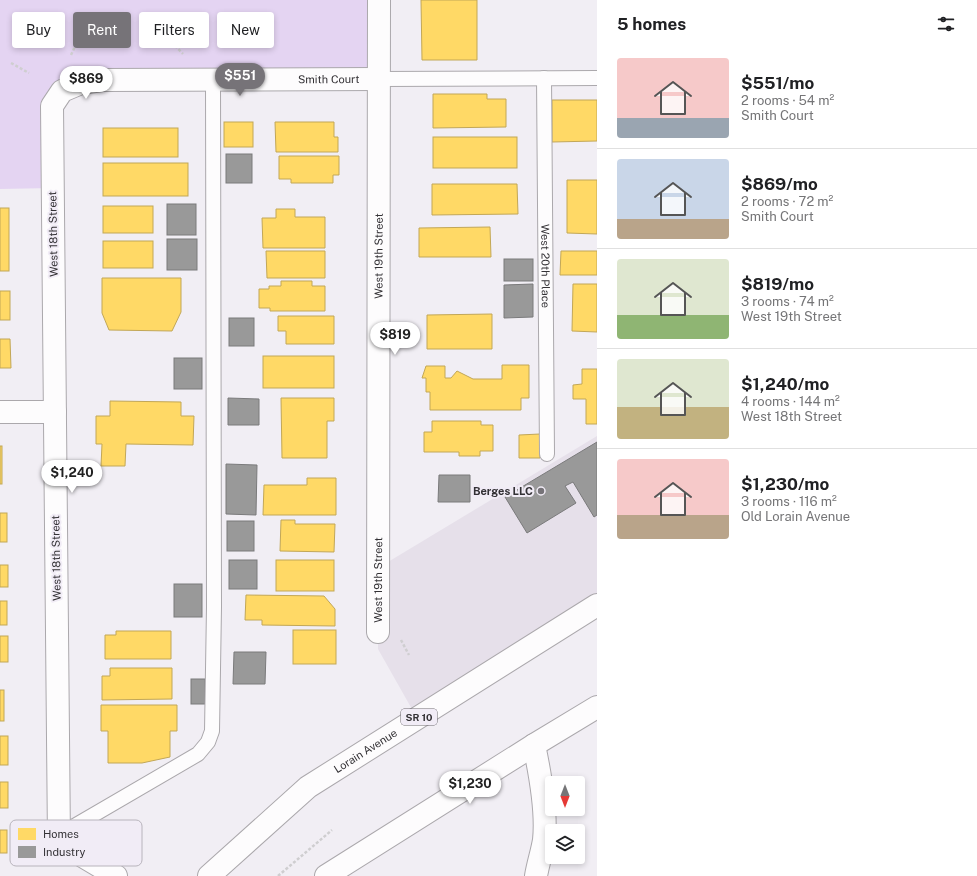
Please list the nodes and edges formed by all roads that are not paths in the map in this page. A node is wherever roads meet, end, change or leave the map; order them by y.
1 (379, 0) edge
2 (544, 78) junction
3 (597, 78) edge
4 (379, 79) junction
5 (213, 80) junction
6 (62, 91) joint
7 (0, 412) edge
8 (55, 412) junction
9 (547, 454) dead end
10 (597, 605) edge
11 (378, 632) dead end
12 (597, 707) edge
13 (534, 745) junction
14 (58, 820) edge
15 (84, 820) edge
16 (99, 866) edge
17 (116, 876) edge
18 (209, 876) edge
19 (326, 876) edge
20 (536, 876) edge

1 - 4 street, West 19th Street
2 - 3 lane, Smith Court
2 - 4 lane, Smith Court
2 - 9 lane, West 20th Place
4 - 5 street, Smith Court
4 - 11 street, West 19th Street
5 - 6 street, Smith Court
5 - 15 lane
6 - 8 street, West 18th Street
7 - 8 street
8 - 14 street, West 18th Street
10 - 18 street, Lorain Avenue / SR 10
12 - 13 street
13 - 19 street
13 - 20 street
16 - 17 street

